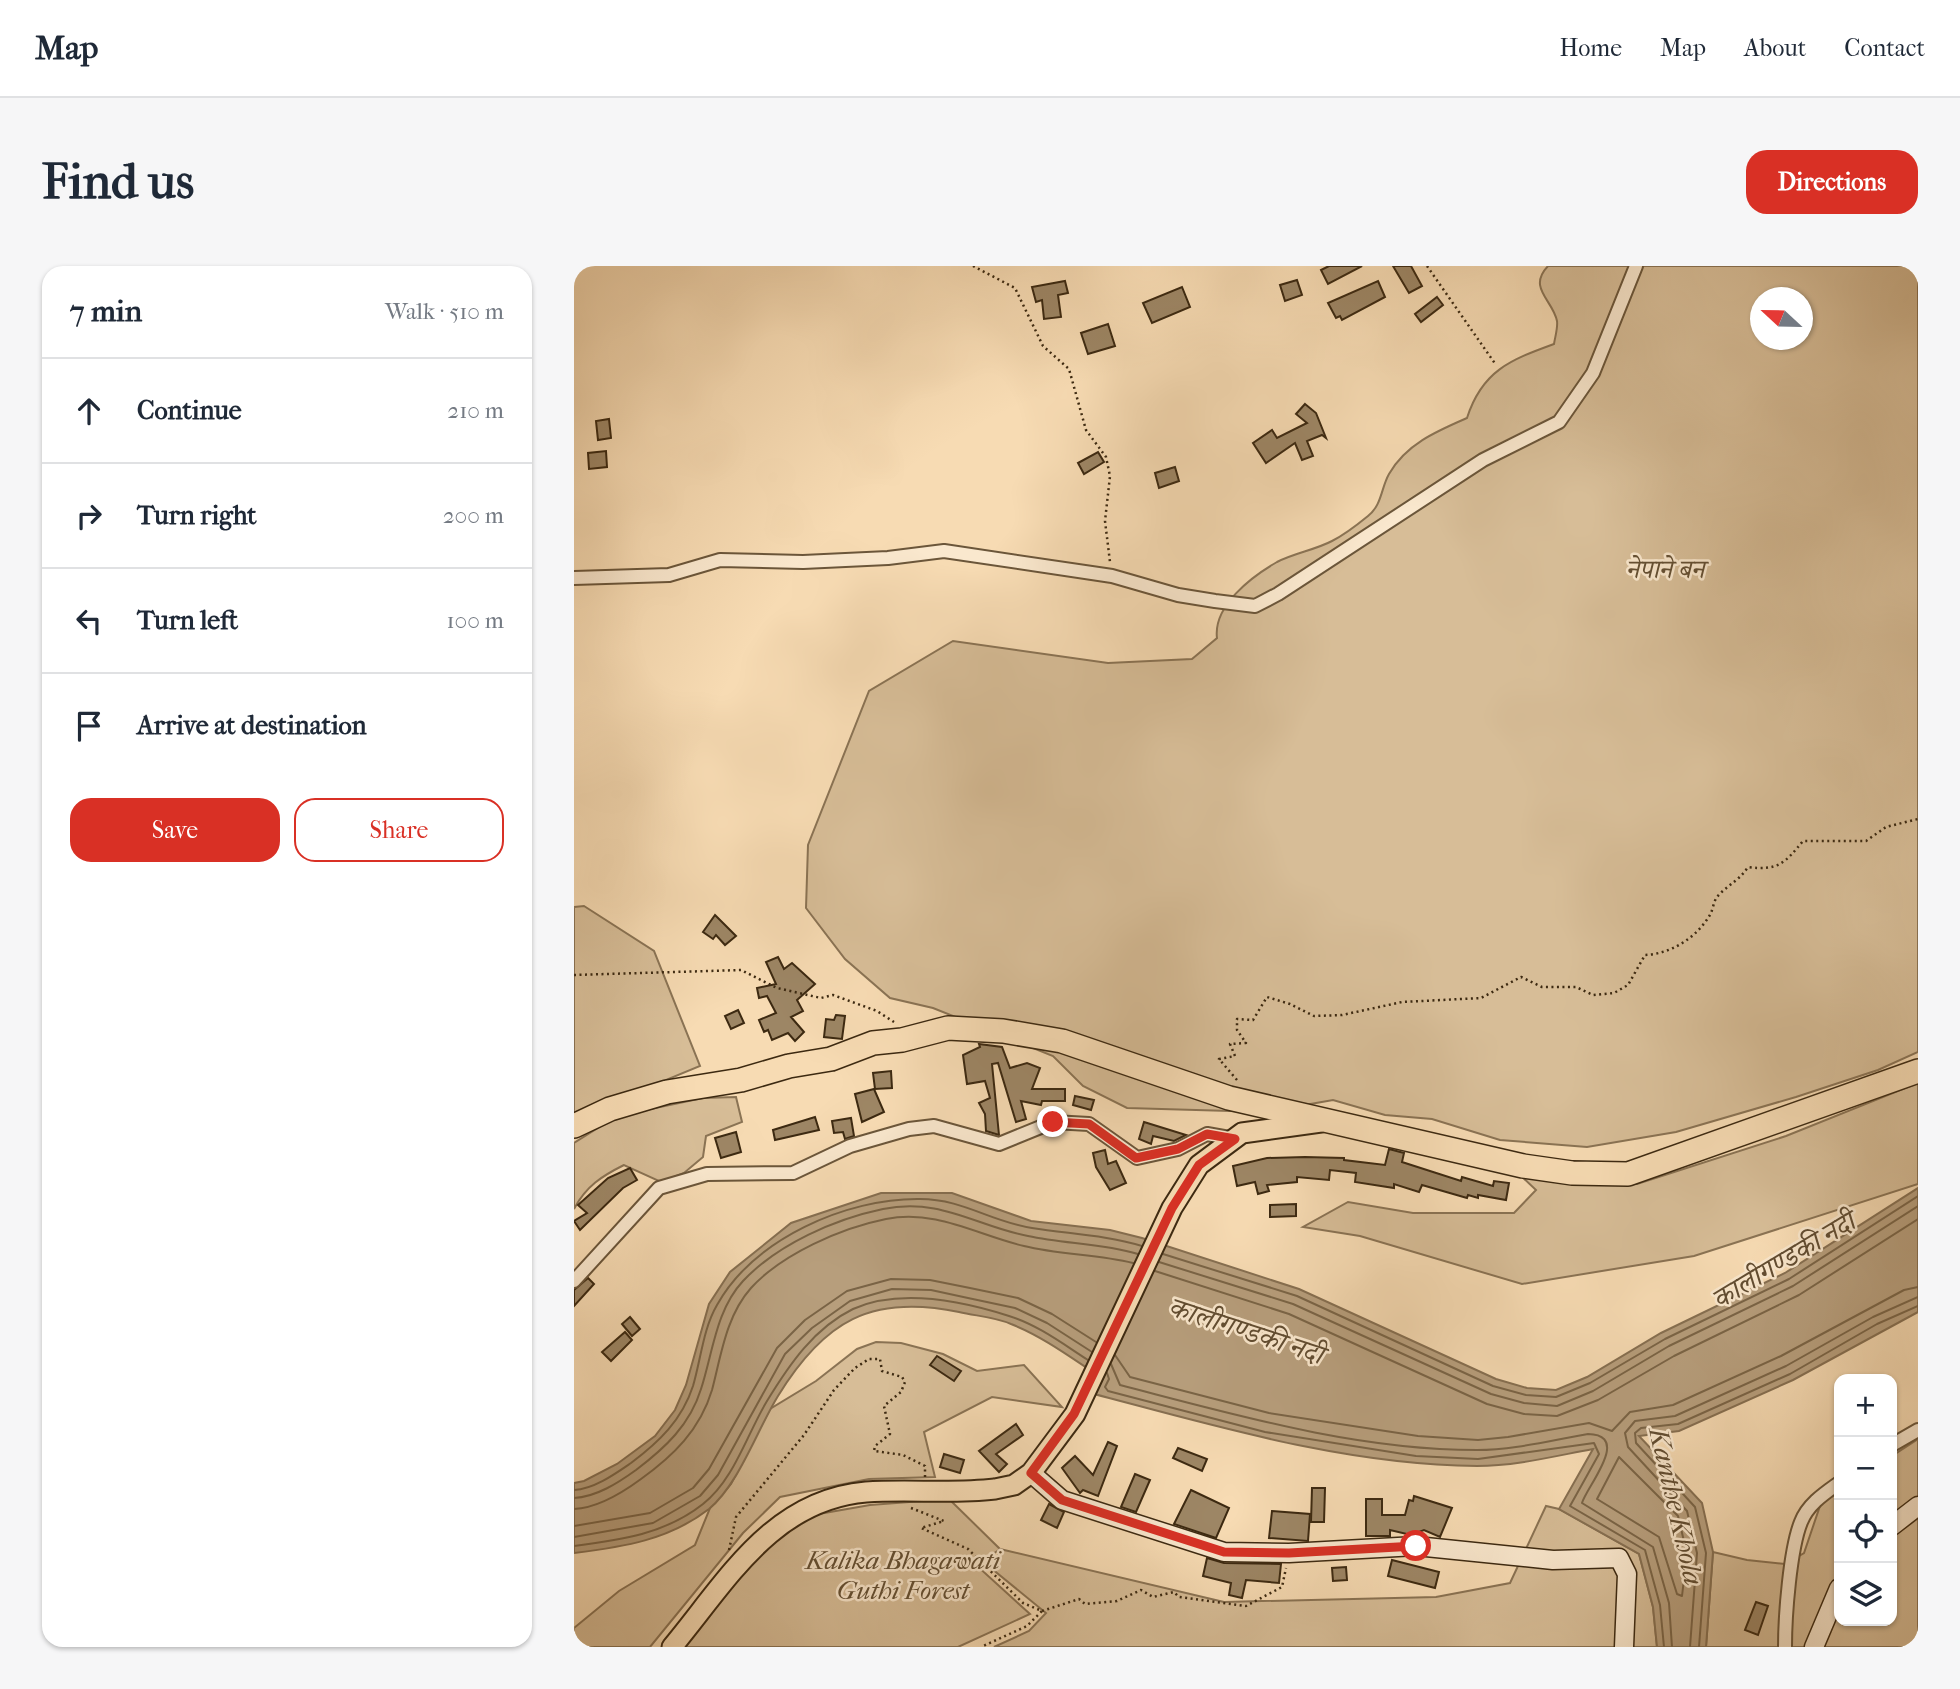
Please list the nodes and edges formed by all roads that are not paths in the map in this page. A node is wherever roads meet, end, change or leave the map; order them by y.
1 (1636, 266) edge
2 (574, 578) edge
3 (1918, 1071) edge
4 (1326, 1122) junction
5 (574, 1126) edge
6 (1235, 1139) junction
7 (574, 1281) edge
8 (1918, 1430) edge
9 (1897, 1442) edge
10 (1031, 1473) junction
11 (1834, 1487) edge
12 (1918, 1506) edge
13 (1897, 1522) edge
14 (1834, 1600) edge
15 (672, 1647) edge
16 (1624, 1647) edge
17 (1785, 1647) edge
18 (1814, 1647) edge

1 - 2 street
3 - 4 highway
4 - 5 highway
4 - 6 main road
6 - 7 street
6 - 10 main road
8 - 9 street
10 - 15 main road
10 - 16 main road
11 - 17 street
12 - 13 main road
14 - 18 main road

